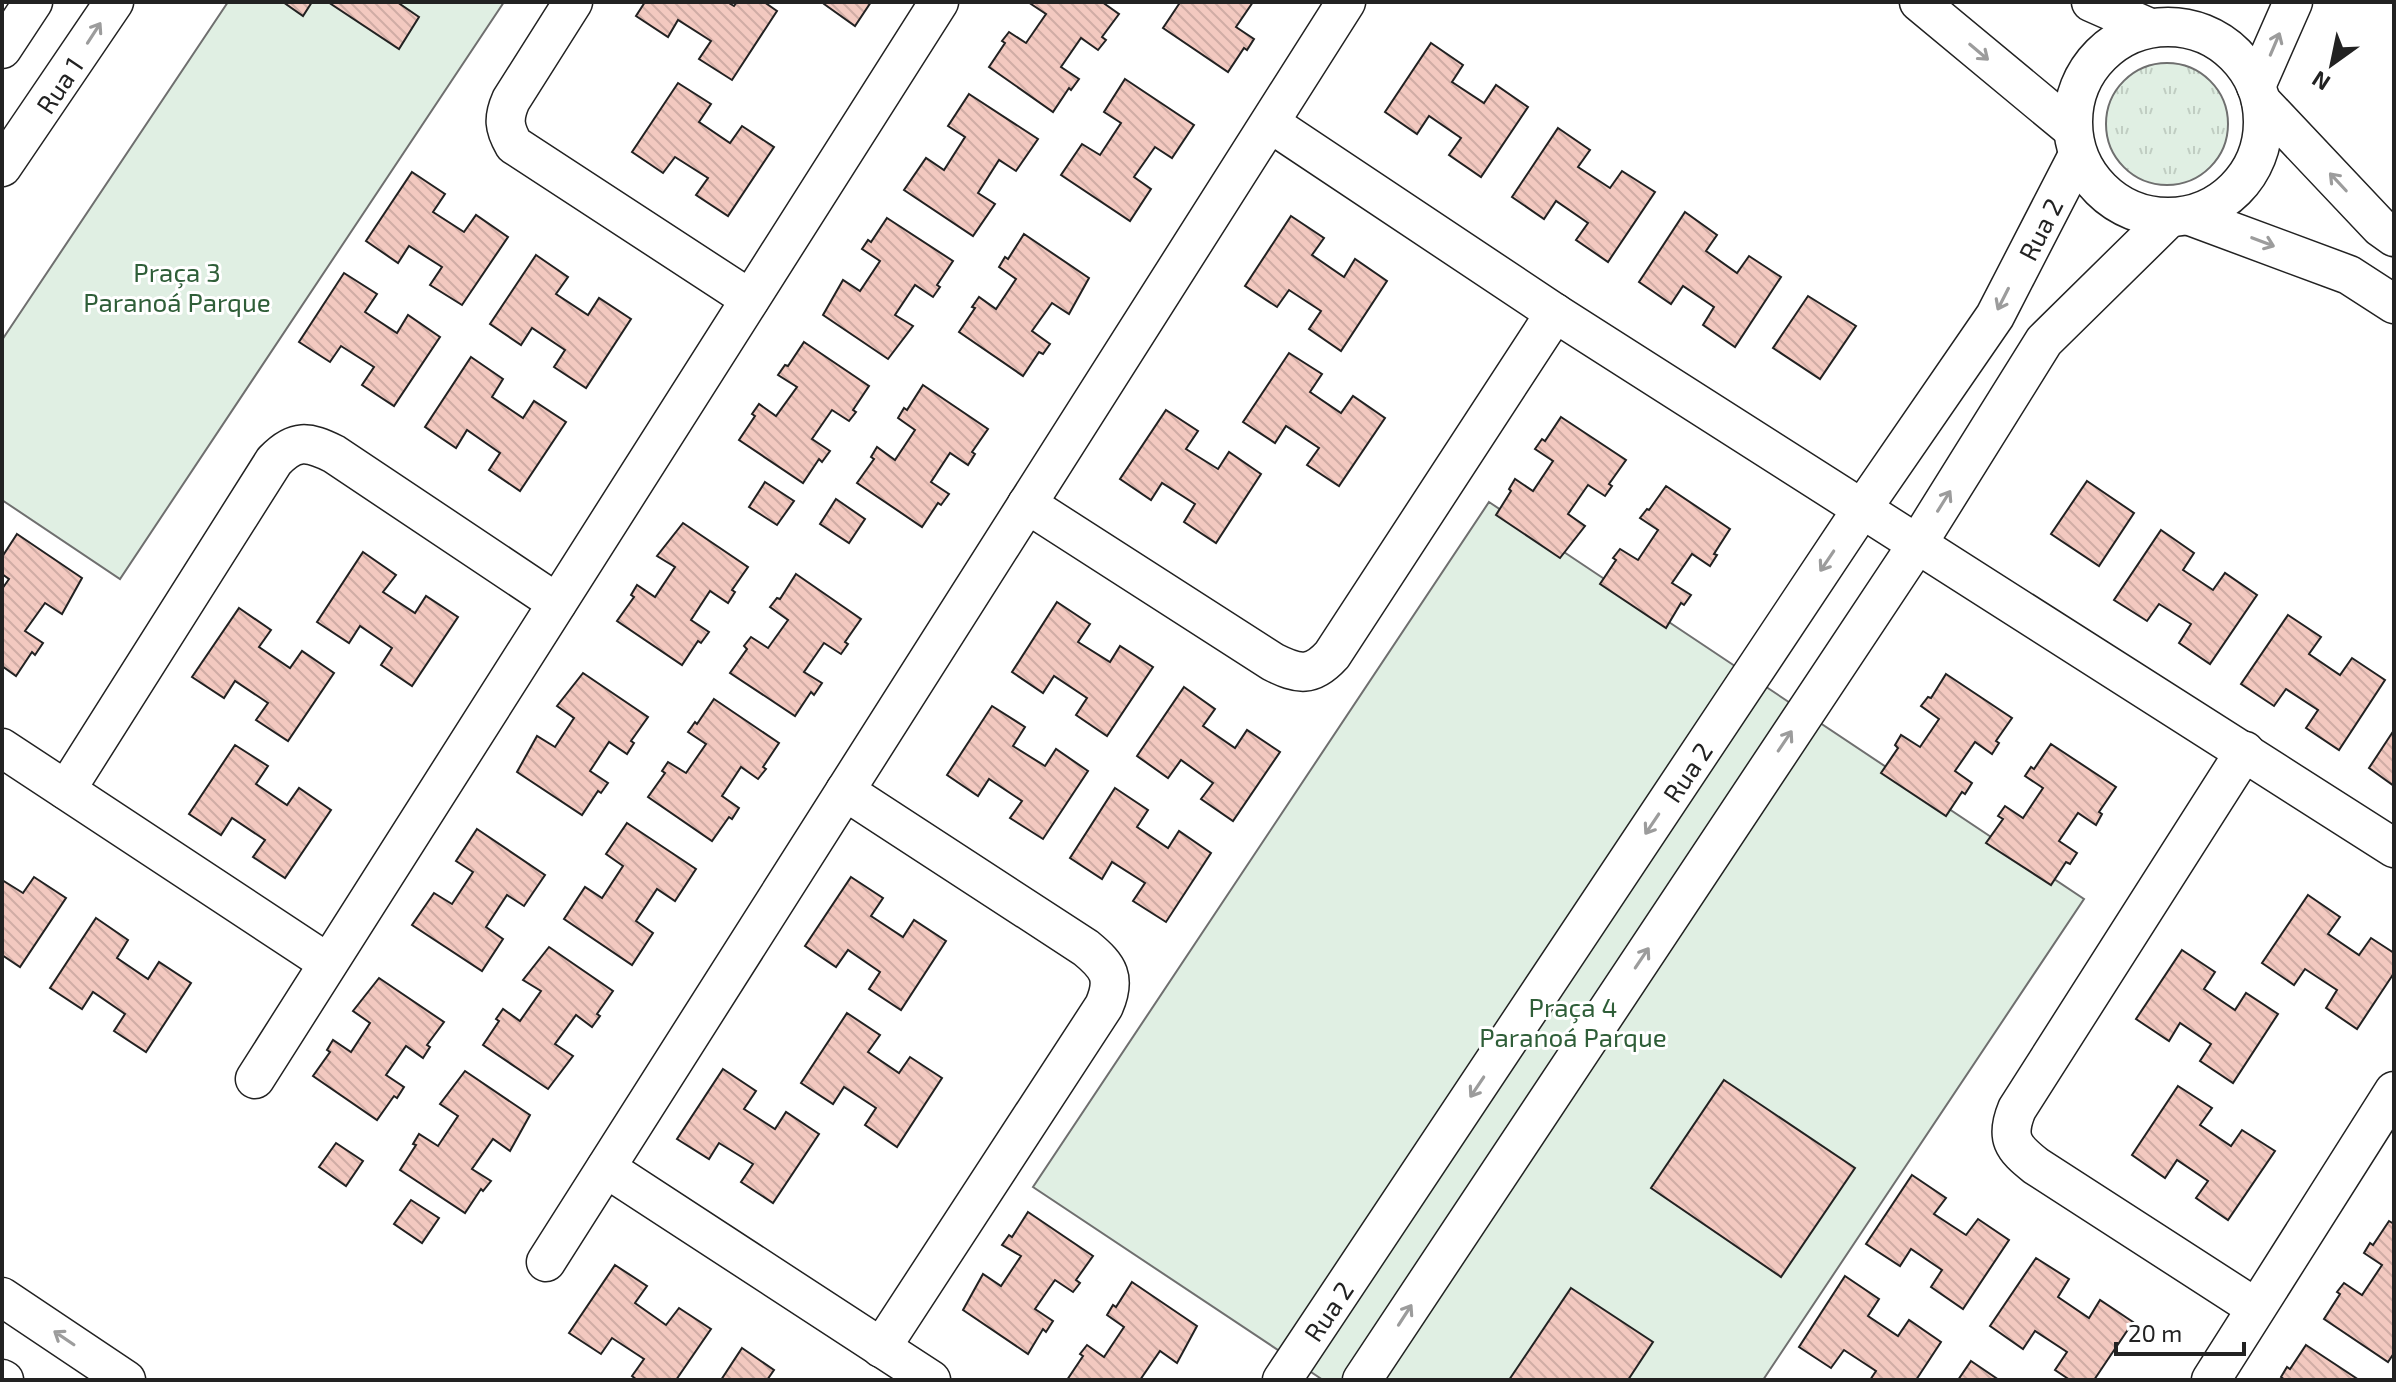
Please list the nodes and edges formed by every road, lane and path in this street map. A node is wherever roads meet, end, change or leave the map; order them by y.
1 (33, 2) edge
2 (114, 2) edge
3 (573, 2) edge
4 (939, 2) edge
5 (1346, 2) edge
6 (1919, 2) edge
7 (2091, 2) edge
8 (2293, 2) edge
9 (2175, 19) edge
10 (2, 49) edge
11 (2259, 93) junction
12 (1270, 123) junction
13 (2075, 142) junction
14 (2, 167) edge
15 (2180, 217) junction
16 (2394, 237) edge
17 (750, 299) junction
18 (2394, 304) edge
19 (1555, 313) junction
20 (1027, 504) junction
21 (1862, 509) junction
22 (1918, 543) junction
23 (557, 603) junction
24 (2, 748) edge
25 (2245, 751) junction
26 (66, 790) junction
27 (845, 791) junction
28 (2394, 848) edge
29 (328, 963) junction
30 (255, 1079) dead end
31 (2394, 1091) edge
32 (606, 1168) junction
33 (546, 1262) dead end
34 (2, 1297) edge
35 (2256, 1308) junction
36 (881, 1348) junction
37 (126, 1380) edge
38 (931, 1380) edge
39 (1282, 1380) edge
40 (1362, 1380) edge
41 (2211, 1380) edge

1 - 10 street
14 -> 2 street, Rua 1
3 - 17 street
4 - 17 street
5 - 12 street
6 -> 13 street
7 - 9 street
11 -> 8 street
9 - 11 street
9 - 13 street
11 - 15 street
16 -> 11 street
12 - 19 street
12 - 20 street
13 - 15 street
13 -> 21 street, Rua 2
15 -> 18 street
22 -> 15 street
17 - 23 street
19 - 20 street
19 - 21 street
20 - 27 street
21 - 22 street
21 -> 39 street, Rua 2
22 - 25 street
40 -> 22 street
23 - 26 street
23 - 29 street
24 - 26 street
25 - 28 street
25 - 35 street
26 - 29 street
27 - 32 street
27 - 36 street
29 - 30 street
31 - 35 street
32 - 33 street
32 - 36 street
37 -> 34 street
35 - 41 street
36 - 38 street

